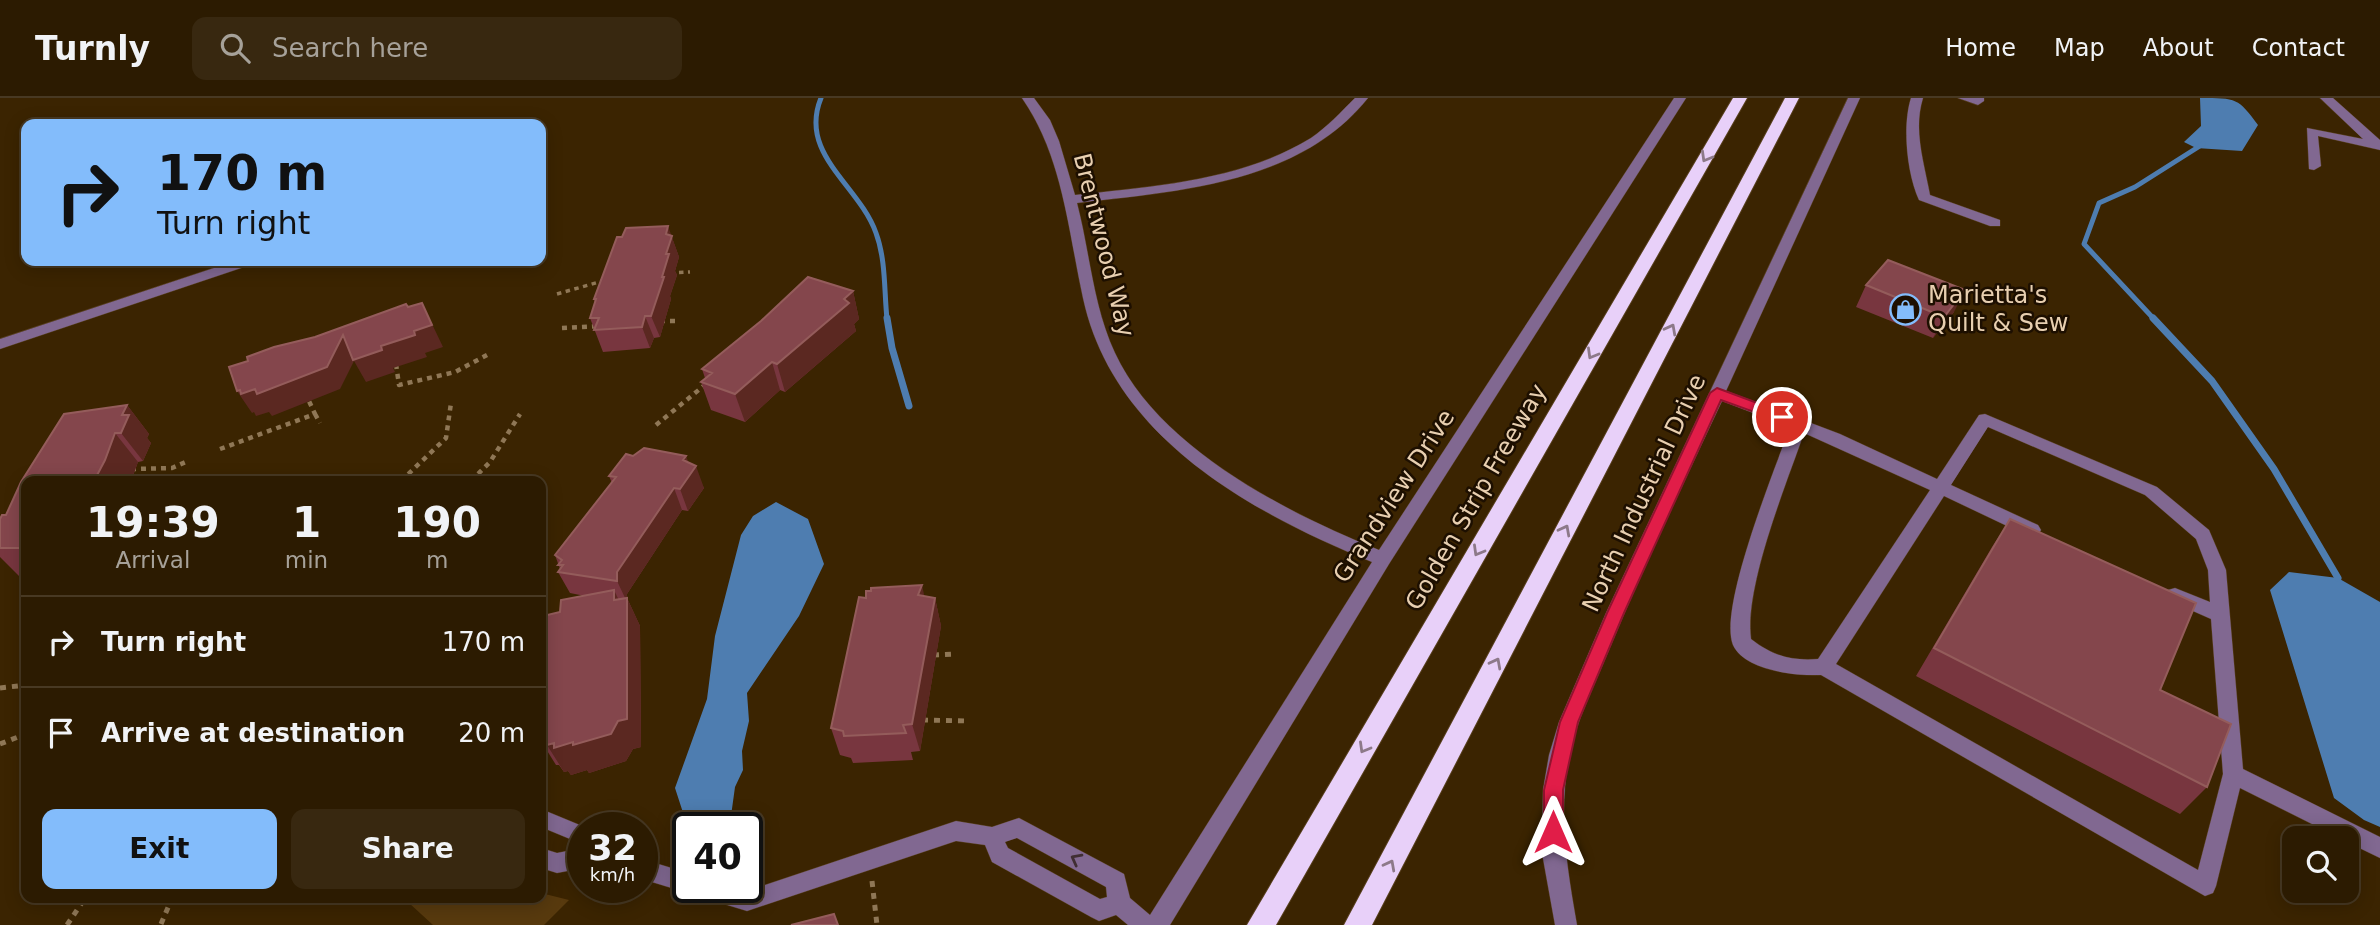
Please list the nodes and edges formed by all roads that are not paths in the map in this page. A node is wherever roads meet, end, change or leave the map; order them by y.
1 (1028, 98) edge
2 (1362, 98) edge
3 (1679, 98) edge
4 (1740, 98) edge
5 (1792, 98) edge
6 (1854, 98) edge
7 (1917, 98) edge
8 (1964, 98) edge
9 (1978, 98) edge
10 (2326, 98) edge
11 (2380, 146) edge
12 (2314, 166) dead end
13 (1069, 200) junction
14 (1996, 223) dead end
15 (233, 266) edge
16 (0, 344) edge
17 (1717, 393) junction
18 (1799, 424) junction
19 (1940, 488) junction
20 (2050, 538) edge
21 (1383, 559) junction
22 (2160, 588) edge
23 (2221, 615) junction
24 (1824, 667) junction
25 (2234, 775) junction
26 (546, 820) edge
27 (567, 828) edge
28 (992, 837) junction
29 (2380, 848) edge
30 (546, 860) edge
31 (567, 861) edge
32 (763, 896) edge
33 (1119, 904) junction
34 (1145, 925) edge
35 (1157, 925) edge
36 (1261, 925) edge
37 (1358, 925) edge
38 (1566, 925) edge

1 - 13 street, Brentwood Way
2 - 13 street
3 - 21 street, Grandview Drive
4 -> 36 highway, Golden Strip Freeway
37 -> 5 highway
6 - 17 street, North Industrial Drive
7 - 14 street
8 - 9 street
10 - 11 street
11 - 12 street
13 - 21 street, Brentwood Way
15 - 16 street
17 - 18 street
17 - 38 street, North Industrial Drive
18 - 19 street
18 - 24 street
19 - 20 street
19 - 23 street
19 - 24 street
21 - 35 street, Grandview Drive
22 - 23 street
23 - 25 street
24 - 25 street
25 - 29 street
26 - 27 street
28 - 32 street
28 - 33 street
33 -> 28 street
30 - 31 street
33 - 34 street

